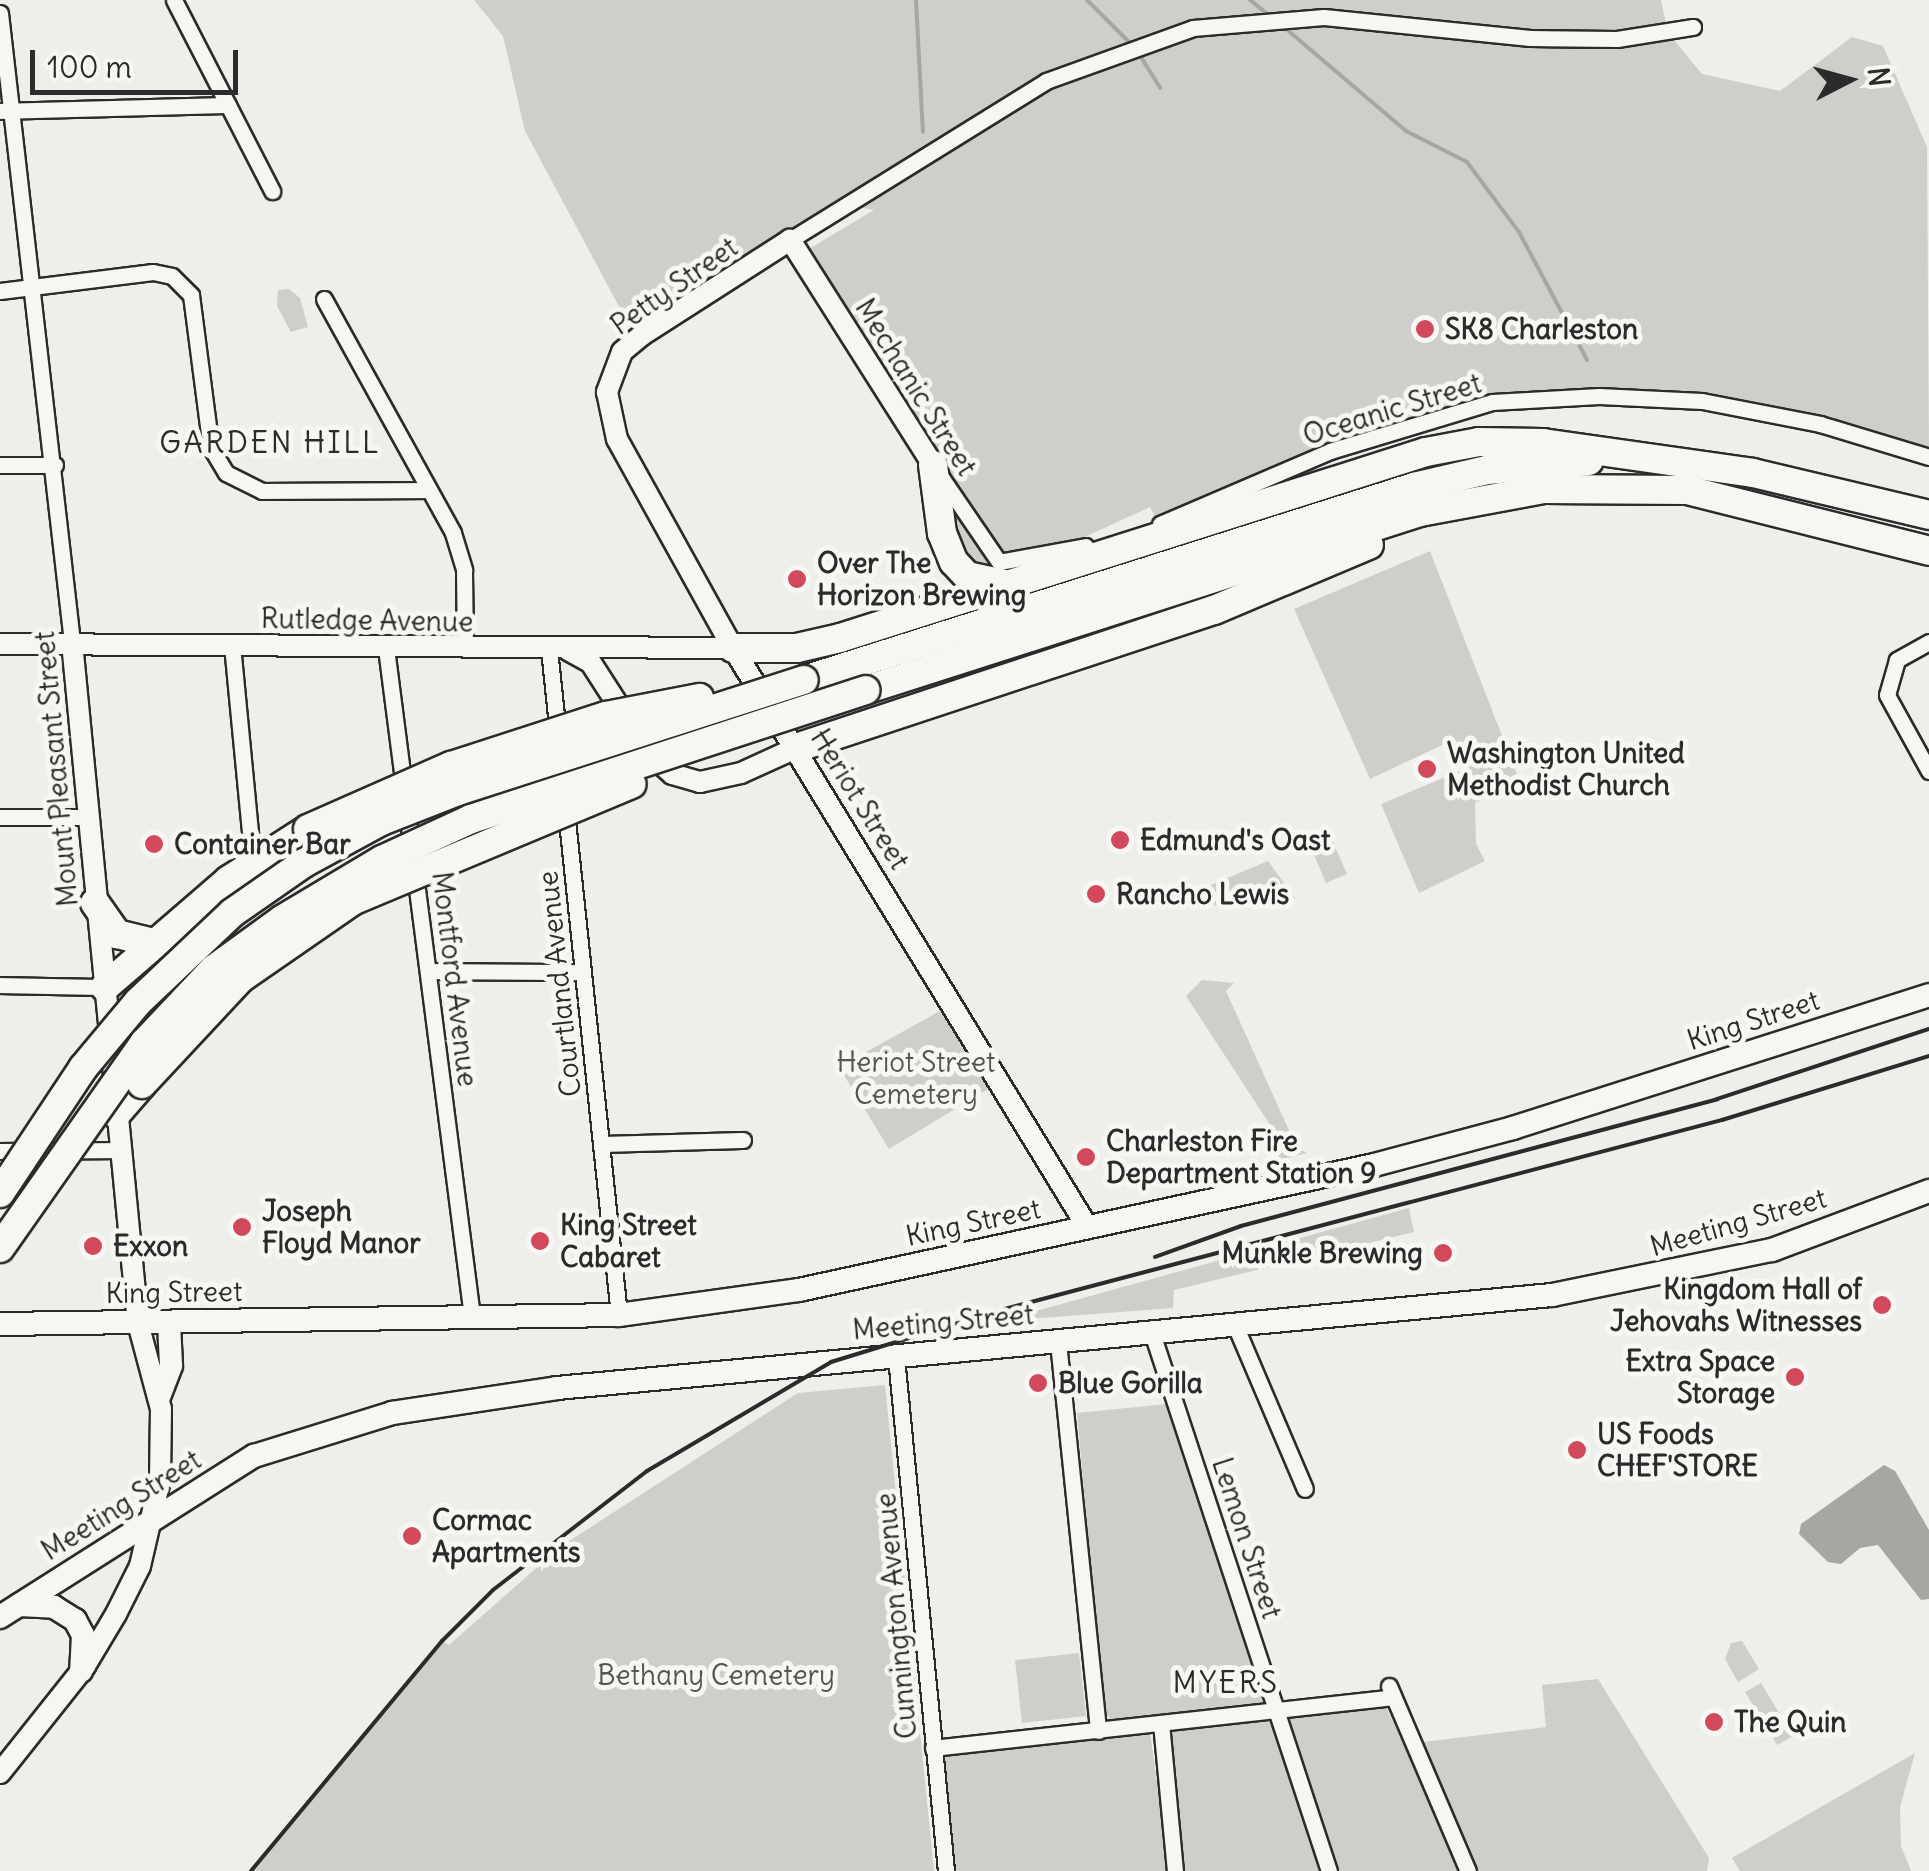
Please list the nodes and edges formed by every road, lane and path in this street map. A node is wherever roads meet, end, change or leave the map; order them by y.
1 (174, 0) edge
2 (0, 13) edge
3 (1694, 27) dead end
4 (228, 104) junction
5 (6, 111) edge
6 (272, 191) dead end
7 (790, 240) junction
8 (36, 284) junction
9 (0, 292) edge
10 (324, 298) dead end
11 (607, 392) joint
12 (1929, 457) edge
13 (1660, 459) junction
14 (0, 464) edge
15 (55, 465) junction
16 (933, 465) joint
17 (1544, 489) junction
18 (429, 490) junction
19 (1929, 515) edge
20 (1929, 550) edge
21 (1002, 573) junction
22 (1929, 641) edge
23 (72, 642) junction
24 (0, 644) edge
25 (232, 646) junction
26 (386, 648) junction
27 (733, 648) junction
28 (465, 649) junction
29 (558, 649) junction
30 (804, 680) junction
31 (761, 727) junction
32 (796, 748) junction
33 (1929, 771) edge
34 (85, 817) junction
35 (0, 818) edge
36 (250, 834) dead end
37 (95, 902) junction
38 (153, 943) junction
39 (429, 971) junction
40 (583, 972) junction
41 (0, 986) edge
42 (105, 987) junction
43 (1929, 995) edge
44 (116, 1114) junction
45 (742, 1140) dead end
46 (601, 1144) junction
47 (119, 1150) junction
48 (0, 1151) edge
49 (1929, 1191) edge
50 (0, 1193) edge
51 (1088, 1228) junction
52 (0, 1248) edge
53 (619, 1315) junction
54 (472, 1317) junction
55 (169, 1322) junction
56 (138, 1323) junction
57 (0, 1324) edge
58 (1236, 1325) junction
59 (1153, 1336) junction
60 (1058, 1342) junction
61 (896, 1357) junction
62 (159, 1397) junction
63 (1306, 1489) dead end
64 (152, 1519) junction
65 (10, 1611) edge
66 (81, 1671) junction
67 (1277, 1710) junction
68 (1161, 1723) junction
69 (1098, 1731) junction
70 (934, 1748) junction
71 (0, 1774) edge
72 (946, 1871) edge
73 (1176, 1871) edge
74 (1329, 1871) edge
75 (1468, 1871) edge

1 - 4 street
2 - 5 street, Mount Pleasant Street
3 - 7 street
4 - 5 street
4 - 6 street
5 - 8 street, Mount Pleasant Street
7 - 11 main road, Petty Street
7 - 16 main road, Mechanic Street
8 - 9 street
8 - 15 street, Mount Pleasant Street
8 - 18 street
10 - 18 street
11 - 27 main road, Heriot Street
12 - 21 street, Oceanic Street
13 - 19 highway
13 - 21 highway
13 - 30 highway
14 - 15 street
15 - 23 street, Mount Pleasant Street
16 - 21 highway
17 - 20 highway
17 - 31 highway, bridge
17 - 32 highway
18 - 28 street
21 - 27 highway
22 - 33 street
23 - 24 main road, Rutledge Avenue
23 - 25 main road, Rutledge Avenue
23 - 34 main road, Mount Pleasant Street
25 - 26 main road, Rutledge Avenue
25 - 36 street
26 - 28 main road, Rutledge Avenue
26 - 39 street, Montford Avenue
27 - 29 main road, Rutledge Avenue
27 - 32 main road, Heriot Street
28 - 29 main road, Rutledge Avenue
29 - 32 main road
29 - 40 street, Courtland Avenue
30 - 38 highway, bridge
30 - 50 highway, bridge
31 - 44 highway, bridge
31 - 52 highway, bridge
32 - 51 main road, Heriot Street
34 - 35 street
34 - 37 main road, Mount Pleasant Street
37 - 38 highway
37 - 42 main road, Mount Pleasant Street
38 - 42 highway
39 - 40 street
39 - 54 street, Montford Avenue
40 - 46 street, Courtland Avenue
41 - 42 street
42 - 44 main road, Mount Pleasant Street
43 - 51 main road, King Street
44 - 47 main road, Mount Pleasant Street
45 - 46 street
46 - 53 street, Courtland Avenue
47 - 48 street
47 - 56 main road, Mount Pleasant Street
49 - 58 main road, Meeting Street
51 - 53 main road, King Street
53 - 54 main road, King Street
54 - 55 main road, King Street
55 - 56 main road, King Street
55 - 62 main road
56 - 57 main road, King Street
56 - 62 main road, Mount Pleasant Street
58 - 59 main road, Meeting Street
58 - 63 street
59 - 60 main road, Meeting Street
59 - 67 street, Lemon Street
60 - 61 main road, Meeting Street
60 - 69 street
61 - 64 main road, Meeting Street
61 - 70 street, Cunnington Avenue
62 - 64 main road, Mount Pleasant Street
64 - 65 main road, Meeting Street
64 - 66 main road, Mount Pleasant Street
65 - 66 main road
66 - 71 main road, Mount Pleasant Street
67 - 68 street
67 - 74 street, Lemon Street
67 - 75 street
68 - 69 street
68 - 73 street
69 - 70 street
70 - 72 street, Cunnington Avenue

